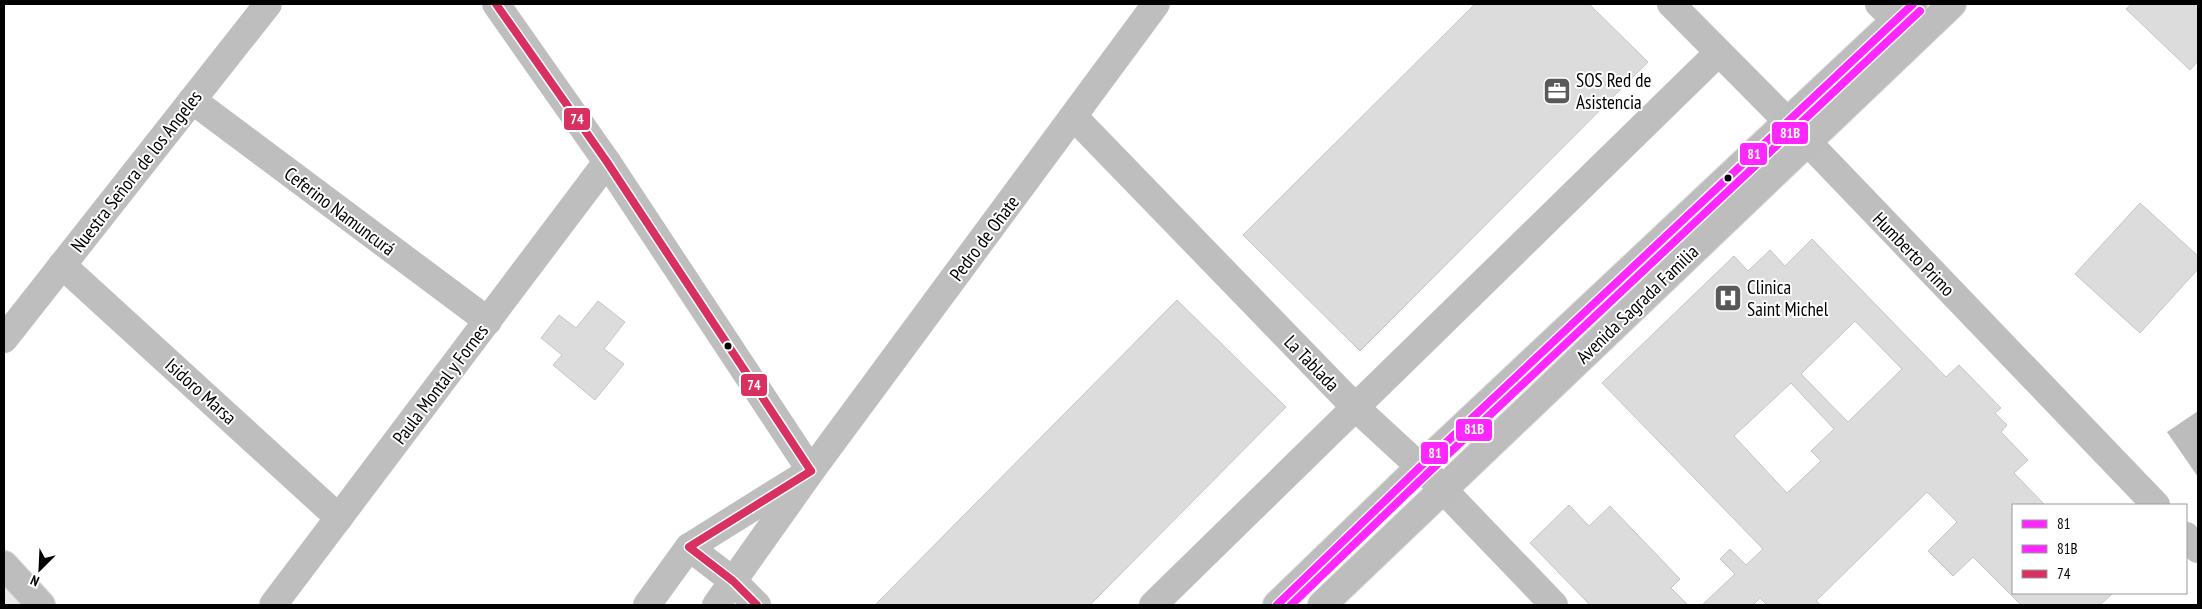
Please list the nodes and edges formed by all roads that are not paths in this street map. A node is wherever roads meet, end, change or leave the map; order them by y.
1 (268, 4) edge
2 (496, 4) edge
3 (1156, 4) edge
4 (1671, 4) edge
5 (1952, 4) edge
6 (1896, 9) edge
7 (1718, 53) junction
8 (192, 100) junction
9 (1074, 117) junction
10 (1788, 122) junction
11 (1807, 142) junction
12 (607, 162) junction
13 (62, 265) junction
14 (488, 321) junction
15 (4, 339) edge
16 (1355, 407) junction
17 (1420, 467) junction
18 (811, 471) junction
19 (1443, 490) junction
20 (2155, 504) edge
21 (340, 518) junction
22 (2187, 537) edge
23 (689, 547) junction
24 (2198, 549) edge
25 (4, 566) edge
26 (733, 581) junction
27 (41, 605) edge
28 (273, 605) edge
29 (647, 605) edge
30 (716, 605) edge
31 (757, 605) edge
32 (1153, 605) edge
33 (1277, 605) edge
34 (1322, 605) edge
35 (1554, 605) edge

1 - 8 street, Nuestra Señora de los Angeles
2 - 12 street
3 - 9 street, Pedro de Oñate
4 - 7 street, Humberto Primo
5 - 11 main road, Avenida Sagrada Familia
6 - 10 main road, Avenida Sagrada Familia
7 - 10 street, Humberto Primo
7 - 16 street
8 - 13 street, Nuestra Señora de los Angeles
8 - 14 street, Ceferino Namuncurá
9 - 16 street, La Tablada
9 - 18 street, Pedro de Oñate
10 - 11 street, Humberto Primo
10 - 17 main road, Avenida Sagrada Familia
11 - 19 main road, Avenida Sagrada Familia
11 - 20 street, Humberto Primo
12 - 14 street, Paula Montal y Fornes
12 - 18 street
13 - 15 street, Nuestra Señora de los Angeles
13 - 21 street, Isidoro Marsa
14 - 21 street, Paula Montal y Fornes
16 - 17 street, La Tablada
16 - 32 street
17 - 19 street, La Tablada
17 - 33 main road, Avenida Sagrada Familia
18 - 23 street, Pedro de Oñate
18 - 26 street, Pedro de Oñate
19 - 34 main road, Avenida Sagrada Familia
19 - 35 street, La Tablada
21 - 28 street, Paula Montal y Fornes
22 - 24 street
23 - 26 street
23 - 29 street, Pedro de Oñate
25 - 27 main road
26 - 30 street, Pedro de Oñate
26 - 31 street

